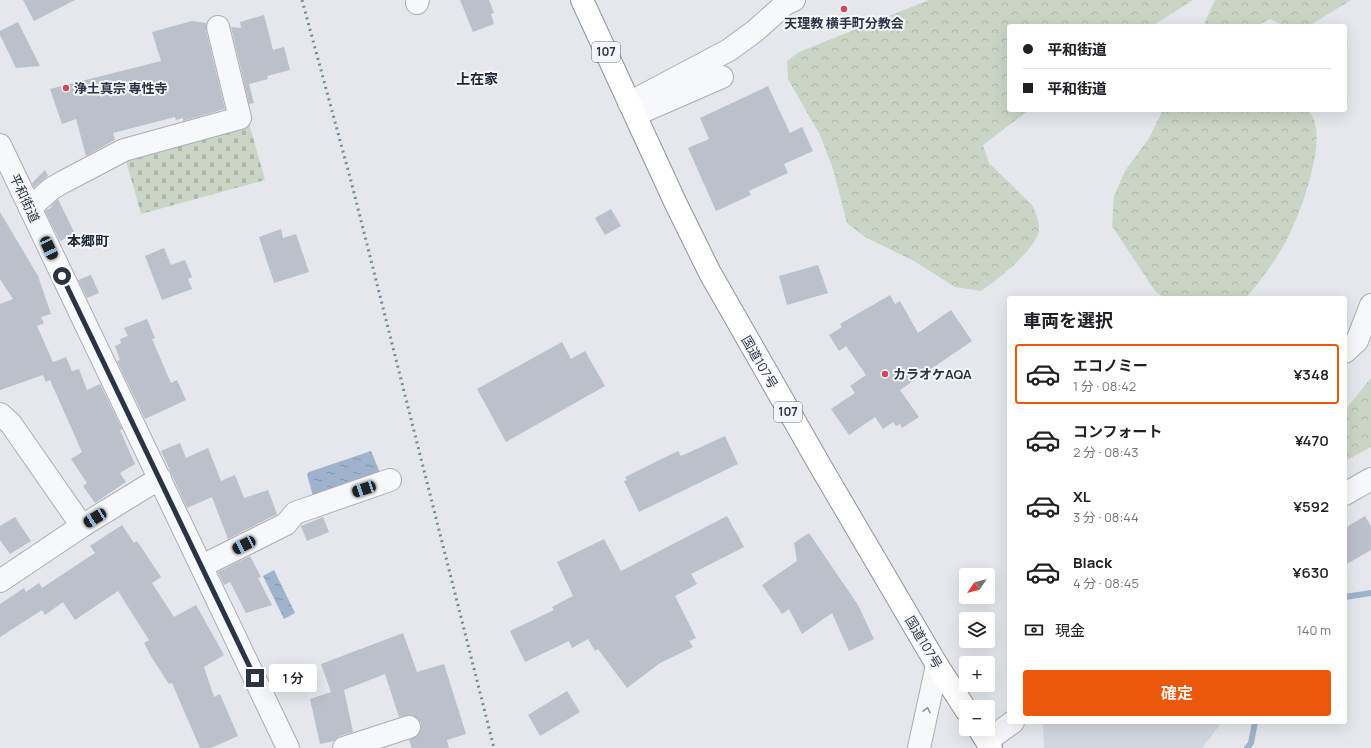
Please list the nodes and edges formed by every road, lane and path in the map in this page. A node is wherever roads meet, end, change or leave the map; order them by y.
1 (582, 0) edge
2 (794, 0) edge
3 (218, 27) dead end
4 (722, 77) dead end
5 (632, 109) junction
6 (0, 145) edge
7 (30, 208) junction
8 (1371, 305) edge
9 (1347, 350) edge
10 (0, 414) edge
11 (160, 478) junction
12 (1371, 479) edge
13 (390, 480) dead end
14 (1347, 493) edge
15 (82, 526) junction
16 (202, 566) junction
17 (0, 581) edge
18 (937, 664) junction
19 (960, 700) edge
20 (1010, 724) edge
21 (409, 727) dead end
22 (985, 739) edge
23 (288, 748) edge
24 (344, 748) edge
25 (919, 748) edge

1 - 5 highway, 国道107号 / 107
2 - 5 street
3 - 7 street
4 - 5 street
5 - 18 highway, 国道107号 / 107
6 - 7 street, 平和街道
7 - 11 street, 平和街道
8 - 9 street
10 - 15 street
11 - 15 street
11 - 16 street, 平和街道
12 - 14 street
13 - 16 street
15 - 17 street
16 - 23 street, 平和街道
18 - 19 highway, 国道107号 / 107
25 -> 18 street
20 - 22 street
21 - 24 street

